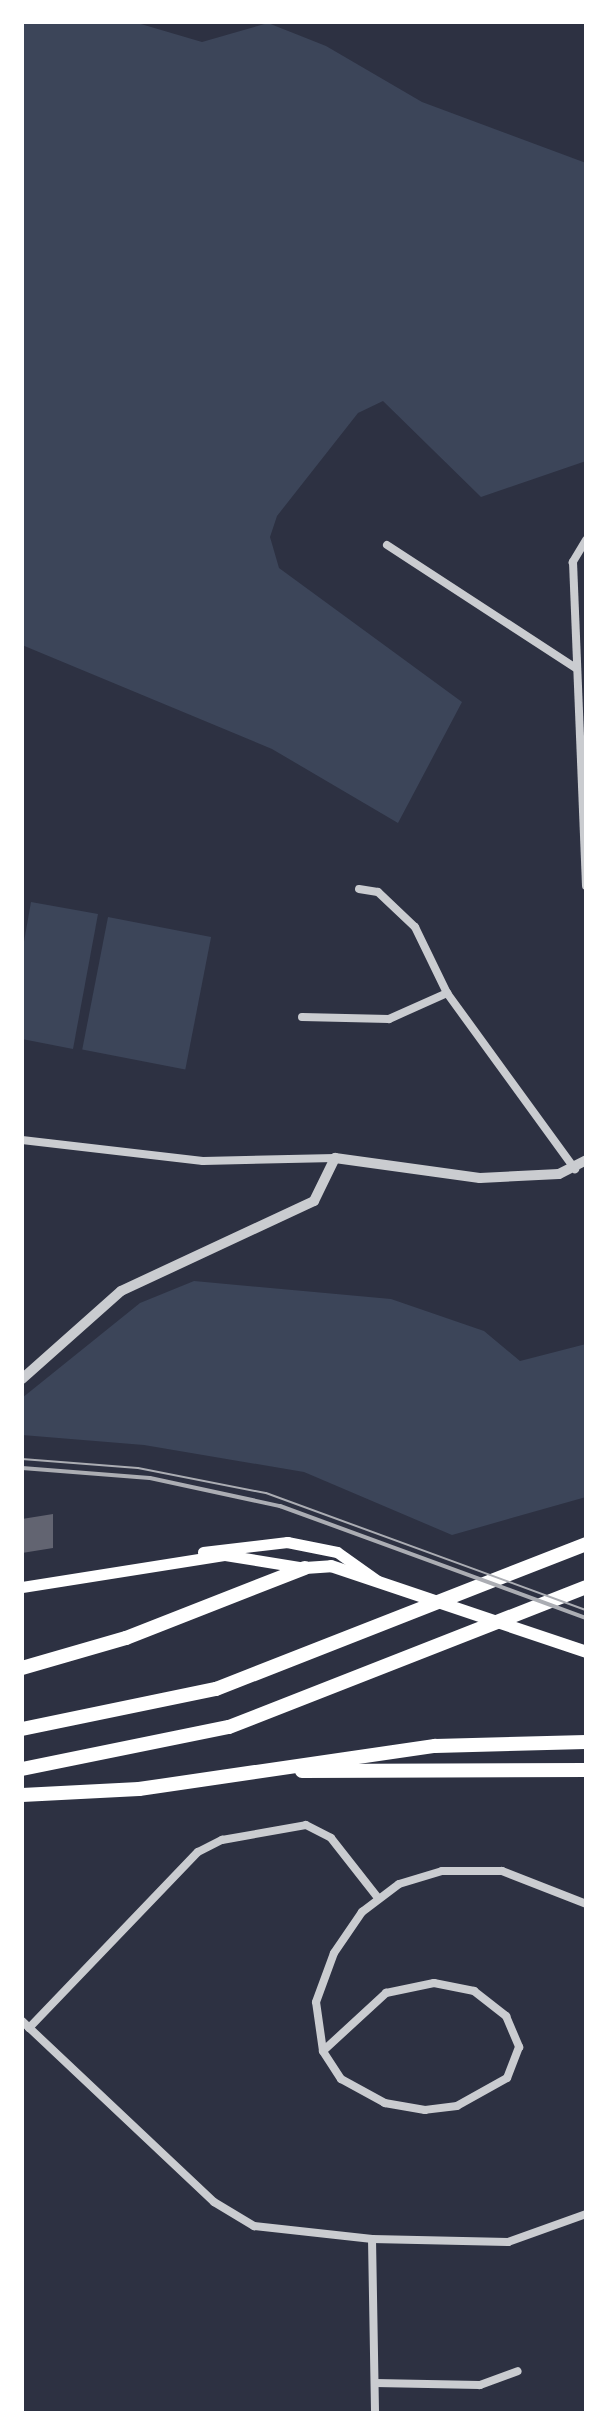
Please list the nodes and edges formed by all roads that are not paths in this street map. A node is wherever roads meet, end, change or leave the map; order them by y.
1 (586, 540) edge
2 (387, 545) dead end
3 (576, 668) junction
4 (582, 715) edge
5 (586, 886) edge
6 (359, 889) dead end
7 (447, 993) junction
8 (302, 1017) dead end
9 (22, 1140) edge
10 (335, 1158) junction
11 (586, 1160) edge
12 (575, 1169) junction
13 (22, 1379) edge
14 (586, 1544) edge
15 (184, 1559) junction
16 (305, 1568) junction
17 (379, 1582) junction
18 (22, 1587) edge
19 (586, 1587) edge
20 (586, 1652) edge
21 (22, 1668) edge
22 (22, 1729) edge
23 (586, 1742) edge
24 (22, 1769) edge
25 (269, 1770) junction
26 (586, 1770) edge
27 (22, 1795) edge
28 (378, 1898) junction
29 (586, 1904) edge
30 (26, 2024) edge
31 (323, 2051) junction
32 (586, 2214) edge
33 (372, 2239) junction
34 (518, 2371) dead end
35 (375, 2383) junction
36 (375, 2413) edge

1 - 3 street
2 - 3 street
3 - 4 street
4 - 5 street
6 - 7 street
7 - 8 street
7 - 12 street
9 - 10 street
10 - 12 street
10 - 13 street
11 - 12 street
14 - 22 highway
15 - 16 main road
15 - 17 main road
15 - 18 main road
16 - 17 main road
16 - 21 highway
17 - 20 main road
19 - 24 highway
23 - 25 highway
25 - 26 highway
25 - 27 highway
28 - 29 street
28 - 30 street
28 - 31 street
30 - 33 street
31 - 31 street
32 - 33 street
33 - 35 street
34 - 35 street
35 - 36 street

